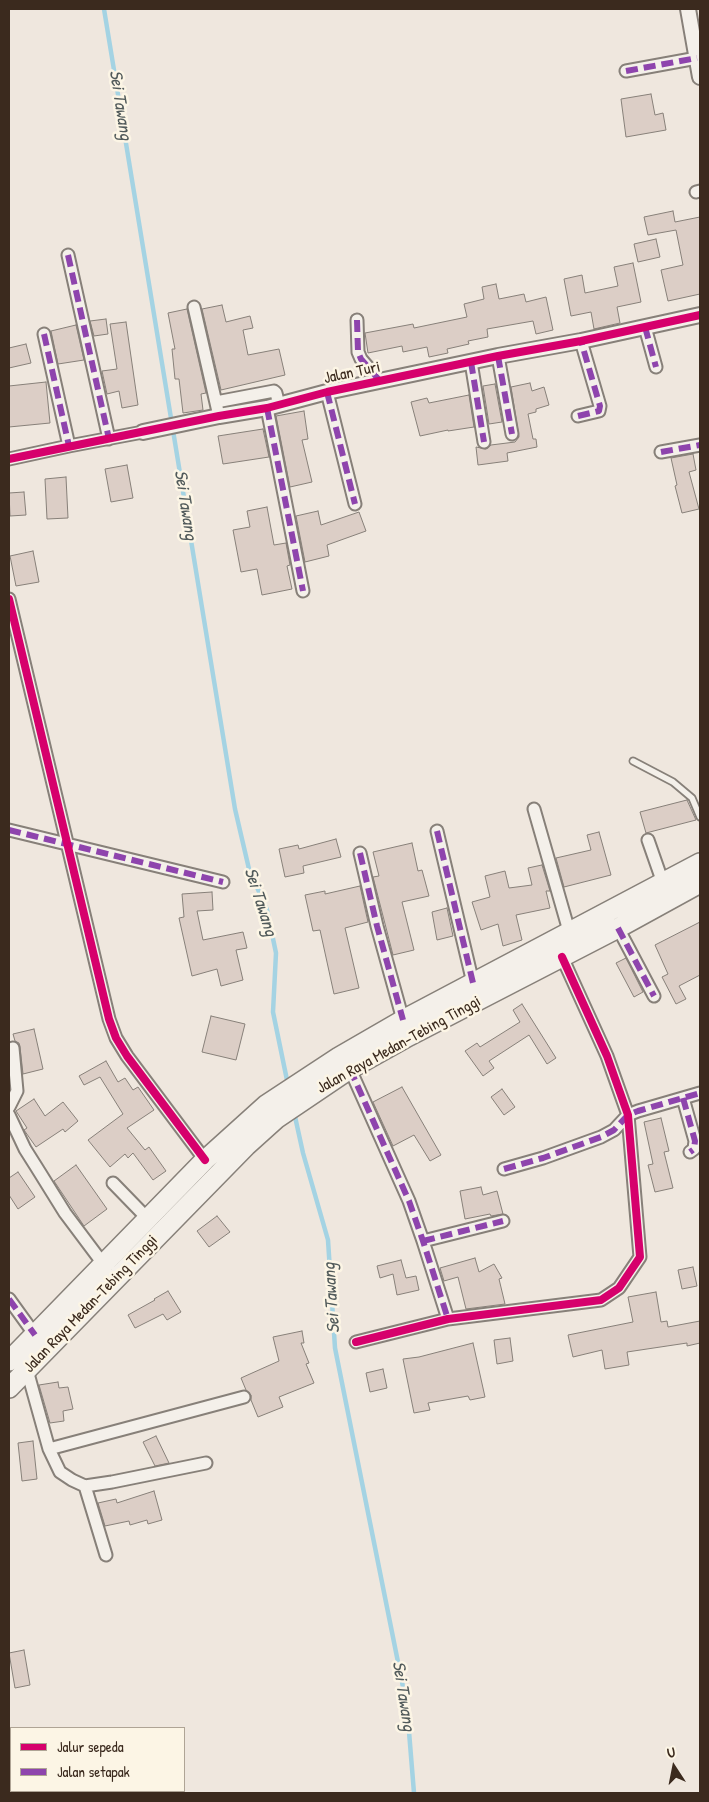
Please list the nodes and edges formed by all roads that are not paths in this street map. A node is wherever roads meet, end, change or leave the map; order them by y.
1 (688, 9) edge
2 (696, 58) junction
3 (626, 71) dead end
4 (700, 77) edge
5 (68, 256) dead end
6 (194, 307) dead end
7 (700, 314) edge
8 (357, 320) dead end
9 (646, 326) junction
10 (44, 334) dead end
11 (581, 341) junction
12 (498, 356) junction
13 (471, 362) junction
14 (656, 366) dead end
15 (380, 381) junction
16 (327, 392) junction
17 (273, 406) junction
18 (218, 409) junction
19 (578, 416) dead end
20 (143, 432) joint
21 (512, 434) dead end
22 (109, 439) junction
23 (484, 442) dead end
24 (700, 445) edge
25 (69, 446) junction
26 (661, 452) dead end
27 (9, 459) edge
28 (355, 504) dead end
29 (303, 591) dead end
30 (9, 599) edge
31 (634, 761) dead end
32 (534, 810) dead end
33 (700, 817) edge
34 (9, 830) edge
35 (437, 831) dead end
36 (648, 840) dead end
37 (68, 844) junction
38 (360, 853) dead end
39 (700, 863) edge
40 (223, 882) dead end
41 (663, 883) junction
42 (700, 883) edge
43 (618, 928) junction
44 (569, 931) junction
45 (570, 952) junction
46 (473, 983) junction
47 (654, 996) dead end
48 (403, 1020) junction
49 (13, 1048) dead end
50 (350, 1069) junction
51 (299, 1093) junction
52 (700, 1093) edge
53 (683, 1098) junction
54 (9, 1107) edge
55 (271, 1112) junction
56 (9, 1115) edge
57 (628, 1115) junction
58 (690, 1152) dead end
59 (205, 1160) junction
60 (504, 1169) dead end
61 (113, 1183) dead end
62 (147, 1218) junction
63 (504, 1221) dead end
64 (423, 1241) junction
65 (104, 1265) junction
66 (9, 1299) edge
67 (448, 1319) junction
68 (35, 1335) junction
69 (356, 1342) dead end
70 (9, 1361) edge
71 (27, 1370) junction
72 (9, 1388) edge
73 (244, 1397) dead end
74 (49, 1449) junction
75 (206, 1463) dead end
76 (85, 1486) junction
77 (106, 1556) dead end

1 - 2 street
2 - 3 street
2 - 4 street
5 - 22 street
6 - 18 street
7 - 9 street, Jalan Turi
8 - 15 street
9 - 11 street, Jalan Turi
9 - 14 street
10 - 25 street
11 - 12 street, Jalan Turi
11 - 19 street
12 - 13 street, Jalan Turi
12 - 21 street
13 - 15 street, Jalan Turi
13 - 23 street
15 - 16 street, Jalan Turi
16 - 17 street, Jalan Turi
16 - 28 street
17 - 18 street, Jalan Turi
17 - 29 street
18 - 20 street, Jalan Turi
20 - 22 street, Jalan Turi
22 - 25 street, Jalan Turi
24 - 26 street
25 - 27 street, Jalan Turi
30 - 37 street
31 - 33 lane
32 - 44 street
34 - 37 street
35 - 46 street
36 - 41 street
37 - 40 street
37 - 59 street
38 - 48 street
39 - 41 highway, Jalan Raya Medan-Tebing Tinggi
41 - 44 highway, Jalan Raya Medan-Tebing Tinggi
42 - 43 highway, Jalan Raya Medan-Tebing Tinggi
43 - 45 highway, Jalan Raya Medan-Tebing Tinggi
43 - 47 street
44 - 45 highway
44 - 46 highway, Jalan Raya Medan-Tebing Tinggi
45 - 50 highway, Jalan Raya Medan-Tebing Tinggi
45 - 57 street
46 - 48 highway, Jalan Raya Medan-Tebing Tinggi
48 - 51 highway, Jalan Raya Medan-Tebing Tinggi
49 - 54 street
50 - 51 highway, Jalan Raya Medan-Tebing Tinggi
50 - 64 street
51 - 55 highway, Jalan Raya Medan-Tebing Tinggi
52 - 53 street
53 - 57 street
53 - 58 street
55 - 59 highway, Jalan Raya Medan-Tebing Tinggi
55 - 71 highway, Jalan Raya Medan-Tebing Tinggi
56 - 65 street
57 - 60 street
57 - 67 street
59 - 62 highway, Jalan Raya Medan-Tebing Tinggi
61 - 62 street
62 - 65 highway, Jalan Raya Medan-Tebing Tinggi
63 - 64 street
64 - 67 street
65 - 68 highway, Jalan Raya Medan-Tebing Tinggi
66 - 68 street
67 - 69 street
68 - 70 highway, Jalan Raya Medan-Tebing Tinggi
71 - 72 highway, Jalan Raya Medan-Tebing Tinggi
71 - 74 street
73 - 74 street
74 - 76 street
75 - 76 street
76 - 77 street

